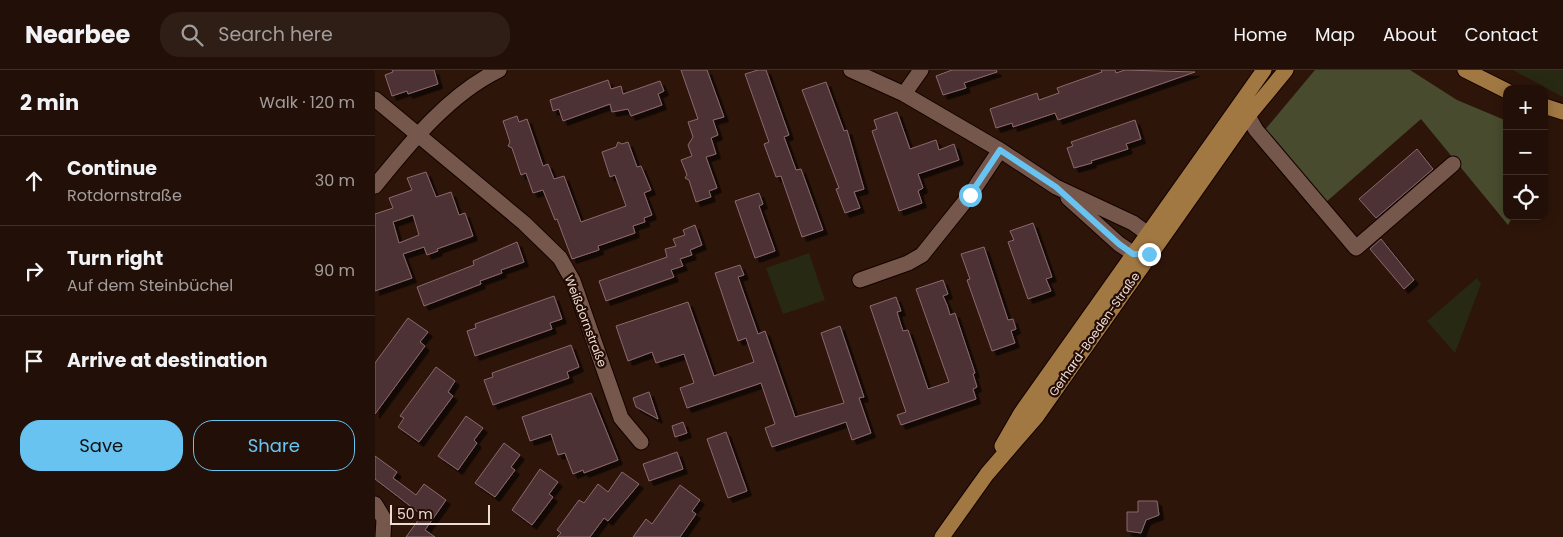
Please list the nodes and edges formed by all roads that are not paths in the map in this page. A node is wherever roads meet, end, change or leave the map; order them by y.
1 (499, 70) edge
2 (851, 70) edge
3 (921, 70) edge
4 (1264, 70) edge
5 (1286, 70) edge
6 (1465, 70) edge
7 (476, 75) edge
8 (1503, 89) edge
9 (904, 94) junction
10 (375, 99) edge
11 (1548, 107) edge
12 (1563, 112) edge
13 (1248, 116) junction
14 (419, 134) junction
15 (1000, 150) junction
16 (1453, 164) dead end
17 (375, 186) edge
18 (1056, 187) junction
19 (1147, 234) junction
20 (1151, 251) junction
21 (1133, 254) junction
22 (861, 280) dead end
23 (641, 442) dead end
24 (987, 474) junction
25 (375, 504) edge
26 (947, 535) edge
27 (383, 537) edge

1 - 7 street
2 - 9 street
3 - 9 street
4 - 19 main road, Gerhard-Boeden-Straße
5 - 13 main road, Gerhard-Boeden-Straße
6 - 8 main road
7 - 14 street
9 - 15 street
10 - 14 street, Weißdornstraße
11 - 12 main road
13 - 16 street
13 - 20 main road, Gerhard-Boeden-Straße
14 - 17 street
14 - 23 street, Weißdornstraße
15 - 18 street
15 - 22 street
18 - 19 street
18 - 21 street
19 - 20 street
19 - 21 main road, Gerhard-Boeden-Straße
20 - 21 street
20 - 24 main road, Gerhard-Boeden-Straße
21 - 24 main road, Gerhard-Boeden-Straße
24 - 26 main road, Gerhard-Boeden-Straße
25 - 27 street

